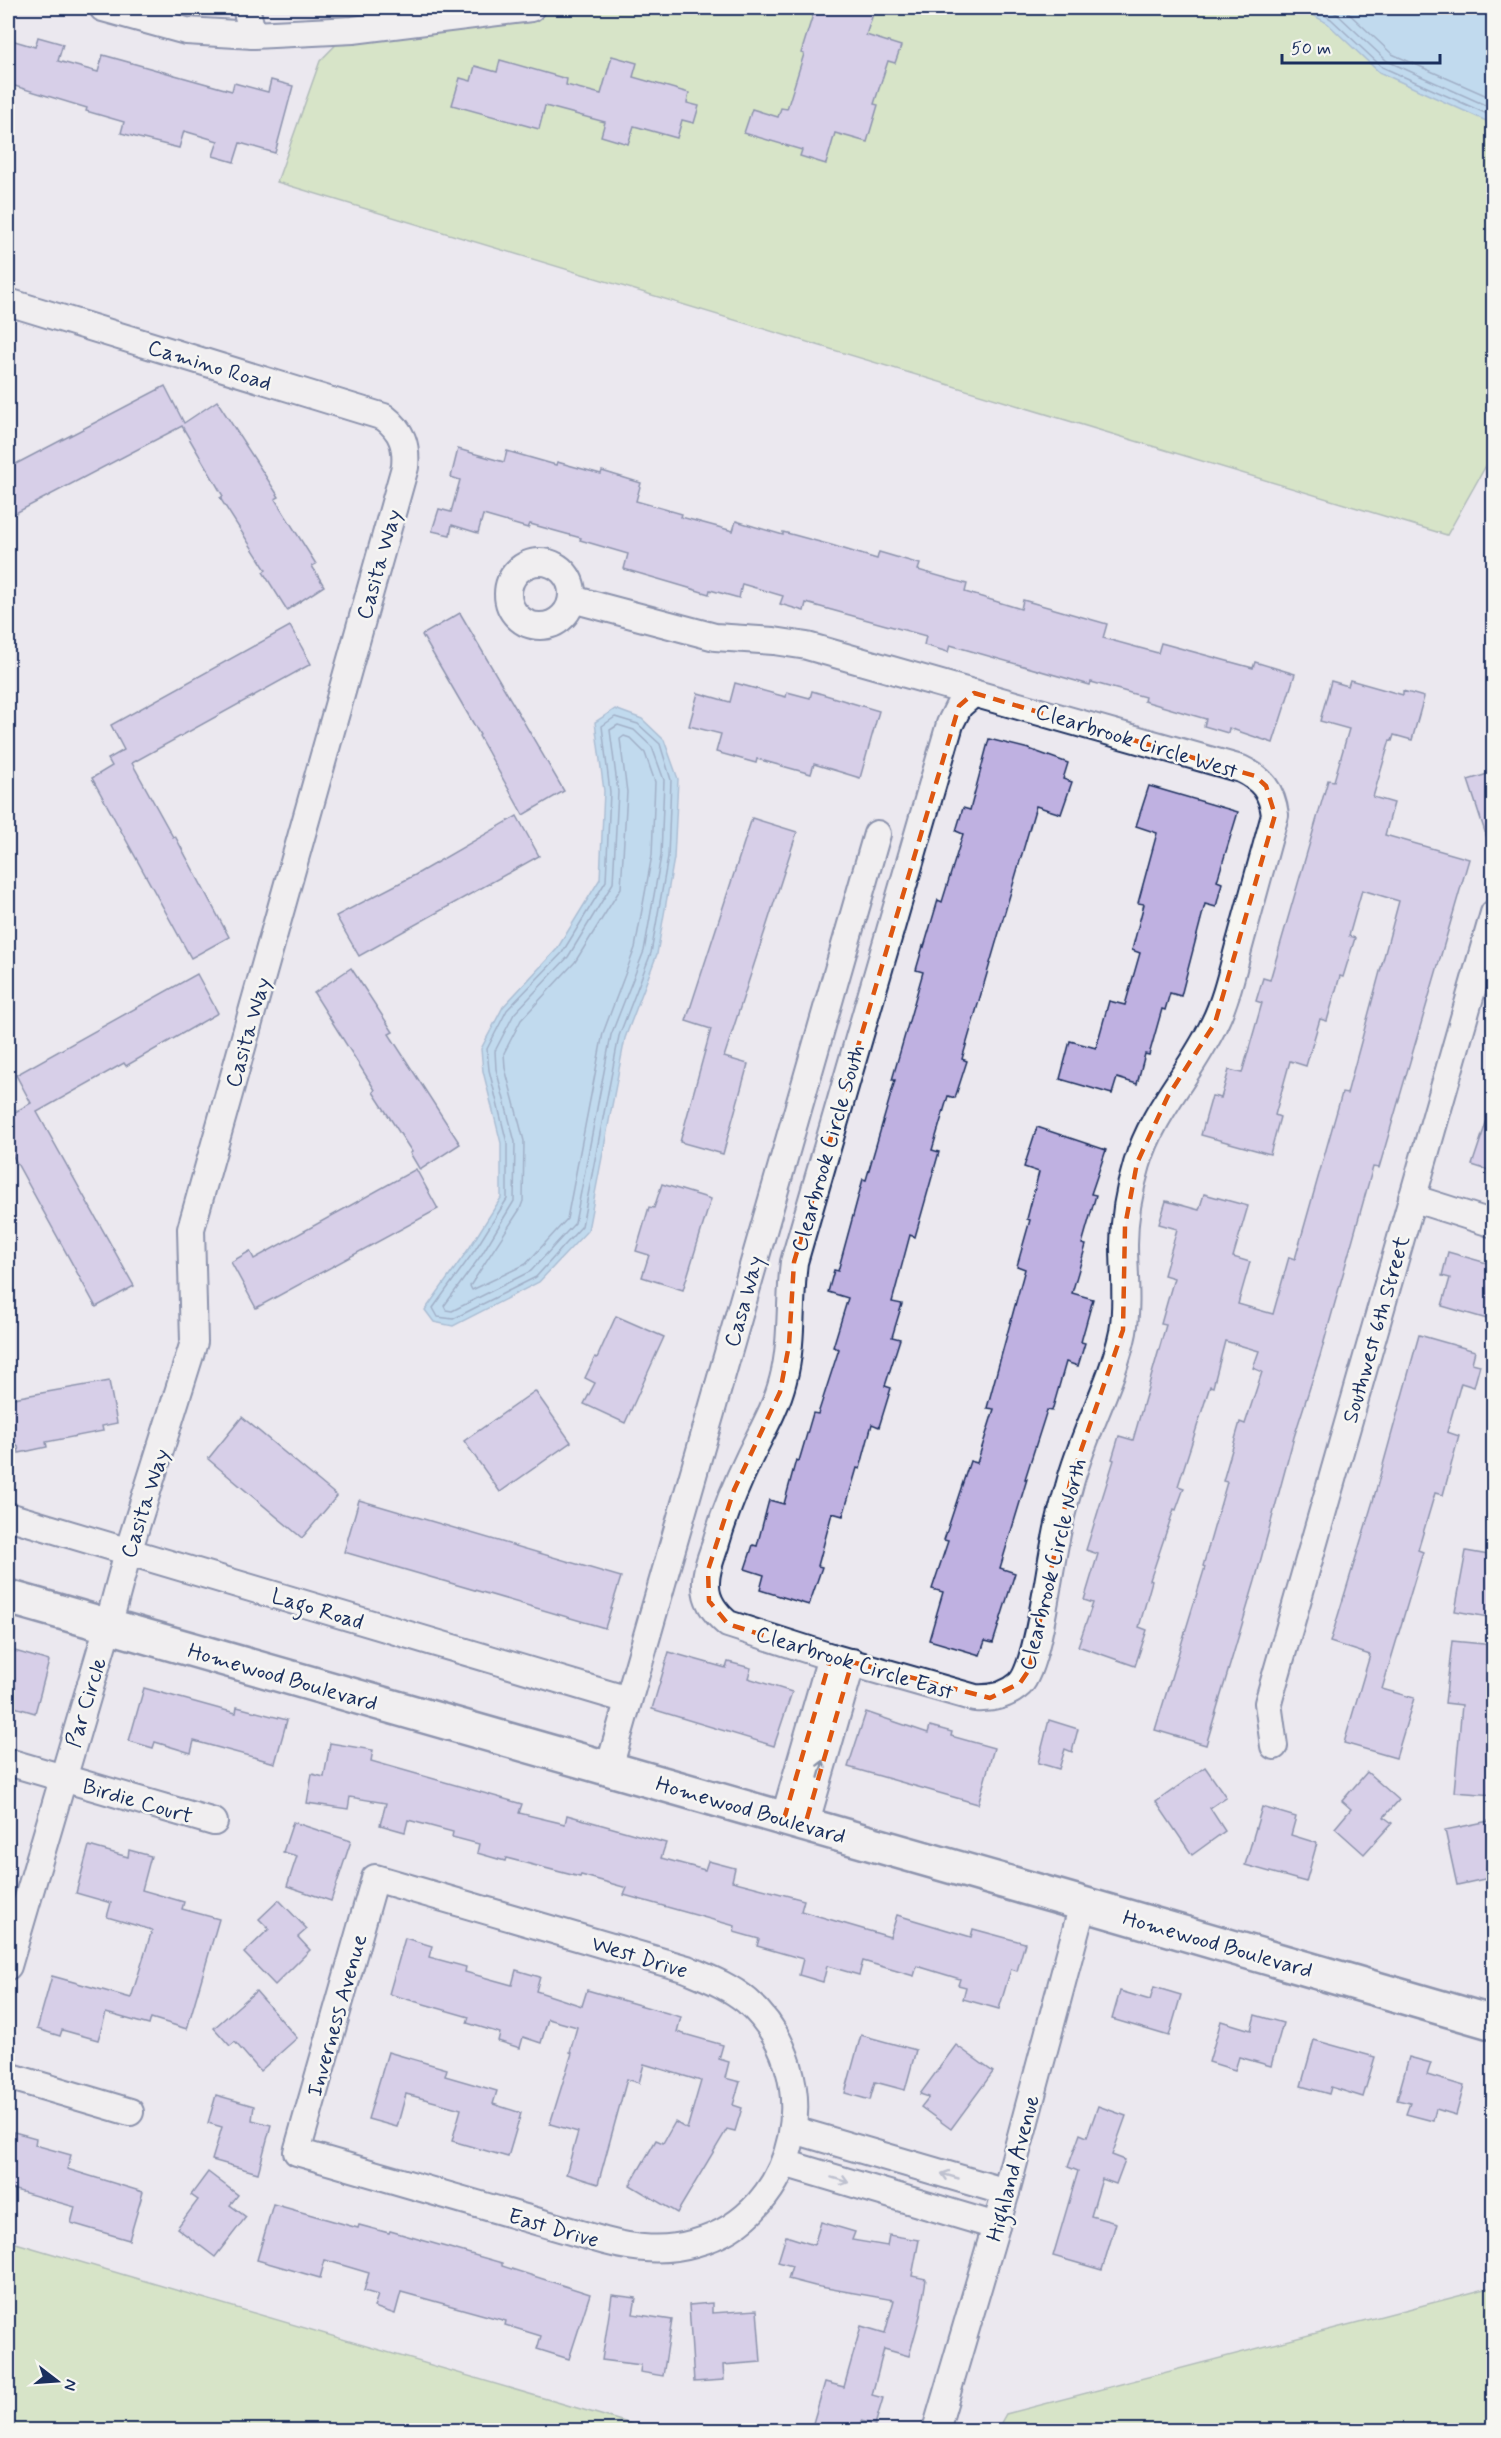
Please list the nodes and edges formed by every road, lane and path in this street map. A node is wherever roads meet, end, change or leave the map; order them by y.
1 (103, 8) edge
2 (246, 8) edge
3 (531, 8) edge
4 (253, 36) junction
5 (8, 302) edge
6 (404, 439) joint
7 (572, 599) dead end
8 (974, 693) junction
9 (1275, 815) joint
10 (878, 834) dead end
11 (1494, 913) edge
12 (1412, 1198) junction
13 (1494, 1224) edge
14 (8, 1516) edge
15 (128, 1552) junction
16 (8, 1597) edge
17 (712, 1607) joint
18 (108, 1626) junction
19 (842, 1660) junction
20 (1005, 1694) joint
21 (628, 1701) junction
22 (1274, 1746) dead end
23 (8, 1762) edge
24 (609, 1768) junction
25 (62, 1778) junction
26 (214, 1822) dead end
27 (795, 1822) junction
28 (375, 1878) joint
29 (1083, 1904) junction
30 (8, 1966) edge
31 (1494, 2023) edge
32 (8, 2076) edge
33 (130, 2112) dead end
34 (789, 2146) junction
35 (297, 2152) joint
36 (1006, 2192) junction
37 (996, 2226) junction
38 (936, 2430) edge

1 - 4 street
2 - 4 street
3 - 4 street
5 - 6 street, Camino Road
6 - 15 street, Casita Way
7 - 8 street, Clearbrook Circle West
8 - 9 street, Clearbrook Circle West
8 - 17 street, Clearbrook Circle South
9 - 20 street, Clearbrook Circle North
10 - 21 street, Casa Way
11 - 12 street, Southwest 6th Street
12 - 13 street
12 - 22 street, Southwest 6th Street
14 - 15 street, Lago Road
15 - 18 street, Casita Way
15 - 21 street, Lago Road
16 - 18 street, Homewood Boulevard
17 - 19 street, Clearbrook Circle East
18 - 24 street, Homewood Boulevard
18 - 25 street, Par Circle
19 - 20 street, Clearbrook Circle East
19 - 27 street
21 - 24 street, Casa Way
23 - 25 street, Par Circle
24 - 27 street, Homewood Boulevard
25 - 26 street, Birdie Court
25 - 30 street, Par Circle
27 - 29 street, Homewood Boulevard
28 - 34 street, West Drive
28 - 35 street, Inverness Avenue
29 - 31 street, Homewood Boulevard
29 - 36 street, Highland Avenue
32 - 33 street
34 - 35 street, East Drive
36 -> 34 street
34 -> 37 street
36 - 37 street, Highland Avenue
37 - 38 street, Highland Avenue

